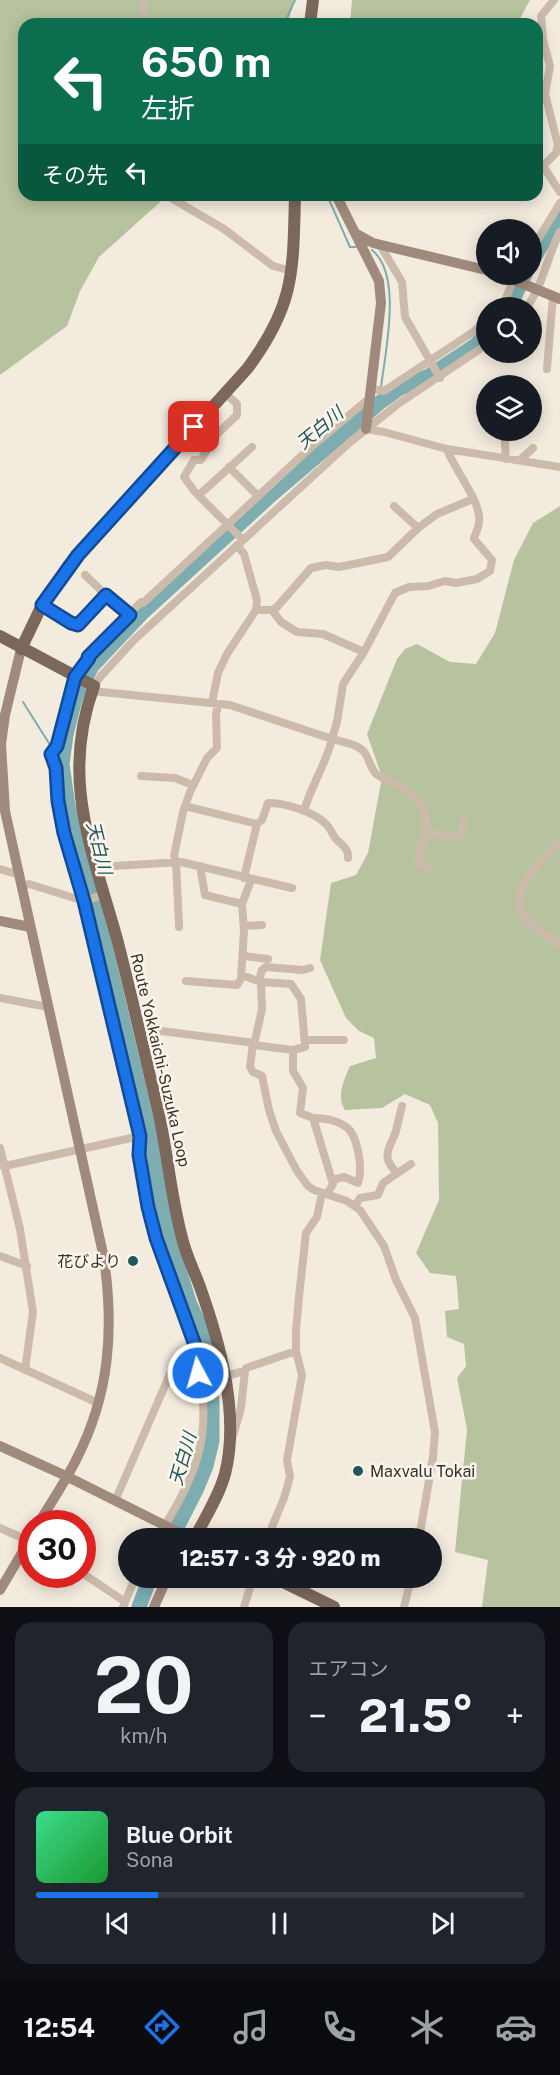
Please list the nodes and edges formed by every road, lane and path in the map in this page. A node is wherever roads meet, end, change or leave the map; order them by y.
1 (142, 0) edge
2 (313, 0) edge
3 (554, 0) edge
4 (145, 18) edge
5 (311, 18) edge
6 (541, 18) edge
7 (543, 40) edge
8 (543, 166) edge
9 (543, 172) edge
10 (560, 192) edge
11 (176, 201) edge
12 (295, 201) edge
13 (339, 201) edge
14 (560, 203) edge
15 (560, 232) edge
16 (355, 233) junction
17 (542, 233) edge
18 (380, 245) junction
19 (476, 268) edge
20 (292, 271) junction
21 (529, 285) edge
22 (538, 290) junction
23 (533, 297) edge
24 (556, 298) edge
25 (476, 329) edge
26 (476, 352) edge
27 (430, 360) junction
28 (547, 369) dead end
29 (440, 377) junction
30 (375, 391) junction
31 (225, 393) junction
32 (366, 429) junction
33 (505, 441) edge
34 (252, 447) dead end
35 (533, 448) dead end
36 (447, 449) junction
37 (506, 459) junction
38 (519, 461) junction
39 (229, 467) junction
40 (560, 467) edge
41 (199, 495) junction
42 (258, 496) junction
43 (473, 499) junction
44 (394, 506) dead end
45 (228, 525) junction
46 (417, 528) junction
47 (240, 541) junction
48 (85, 576) dead end
49 (106, 595) junction
50 (42, 605) junction
51 (256, 610) junction
52 (272, 610) junction
53 (130, 615) junction
54 (0, 636) edge
55 (21, 649) junction
56 (364, 652) junction
57 (76, 677) junction
58 (93, 689) junction
59 (215, 704) junction
60 (332, 739) junction
61 (141, 776) dead end
62 (193, 785) junction
63 (185, 806) junction
64 (304, 811) junction
65 (464, 820) dead end
66 (257, 824) junction
67 (426, 827) junction
68 (560, 841) edge
69 (348, 858) dead end
70 (176, 862) junction
71 (200, 866) junction
72 (96, 867) junction
73 (428, 868) dead end
74 (0, 869) edge
75 (247, 879) junction
76 (21, 880) junction
77 (292, 888) dead end
78 (103, 895) junction
79 (84, 901) junction
80 (242, 904) junction
81 (0, 921) edge
82 (262, 925) dead end
83 (244, 926) junction
84 (30, 927) junction
85 (179, 927) dead end
86 (560, 945) edge
87 (243, 956) junction
88 (268, 958) dead end
89 (310, 968) dead end
90 (242, 975) junction
91 (186, 981) dead end
92 (260, 981) junction
93 (0, 998) edge
94 (48, 1007) junction
95 (138, 1028) junction
96 (306, 1040) junction
97 (344, 1040) dead end
98 (254, 1043) junction
99 (293, 1050) junction
100 (402, 1106) dead end
101 (313, 1118) junction
102 (140, 1136) junction
103 (0, 1148) edge
104 (80, 1150) junction
105 (411, 1164) dead end
106 (3, 1166) edge
107 (396, 1172) junction
108 (332, 1180) junction
109 (324, 1194) junction
110 (355, 1206) junction
111 (0, 1256) edge
112 (27, 1266) junction
113 (296, 1351) junction
114 (0, 1358) edge
115 (26, 1370) junction
116 (245, 1371) junction
117 (198, 1373) junction
118 (225, 1376) junction
119 (98, 1403) junction
120 (0, 1446) edge
121 (230, 1446) junction
122 (66, 1476) junction
123 (115, 1501) junction
124 (46, 1510) edge
125 (165, 1525) junction
126 (0, 1528) edge
127 (163, 1528) edge
128 (171, 1528) edge
129 (198, 1528) edge
130 (272, 1528) edge
131 (421, 1528) edge
132 (18, 1535) edge
133 (18, 1559) edge
134 (96, 1583) edge
135 (131, 1588) edge
136 (163, 1588) edge
137 (249, 1588) edge
138 (295, 1588) edge
139 (409, 1588) edge
140 (0, 1590) edge
141 (124, 1604) edge
142 (154, 1607) edge
143 (244, 1607) edge
144 (334, 1607) edge
145 (404, 1607) edge

1 - 4 street
2 - 5 main road
3 - 6 street
7 - 8 street
9 - 10 street
11 - 20 street
12 - 20 main road
13 - 16 street
14 - 17 street
15 - 22 street
16 - 18 street
16 - 30 street
18 - 19 street
18 - 27 street
20 - 31 main road
21 - 22 street
22 - 23 street
22 - 24 street
24 - 28 street
25 - 27 street
26 - 29 street
27 - 29 street
27 - 30 street
29 - 32 street
30 - 32 street
30 - 42 street
31 - 41 street
31 - 50 main road
32 - 36 street
32 - 47 street
33 - 37 street
34 - 39 street
35 - 38 street
36 - 37 street
36 - 43 street
37 - 38 street
38 - 40 street
39 - 41 street
39 - 42 street
41 - 45 street
42 - 45 street
43 - 46 street
43 - 56 street
44 - 46 street
45 - 47 street
45 - 53 street
46 - 52 street
47 - 51 street
47 - 58 street
48 - 49 street
49 - 50 street
49 - 53 street
50 - 55 main road
51 - 52 street
51 - 59 street
52 - 56 street
53 - 57 street
54 - 55 main road
55 - 57 main road
55 - 76 street
56 - 60 street
57 - 58 main road
57 - 79 street
58 - 59 street
58 - 72 main road, Route Yokkaichi-Suzuka Loop
59 - 60 street
59 - 62 street
60 - 64 street
60 - 67 street
61 - 62 street
62 - 63 street
63 - 66 street
63 - 70 street
64 - 66 street
64 - 69 street
65 - 67 street
66 - 75 street
67 - 73 street
68 - 86 street
70 - 71 street
70 - 72 street
70 - 85 street
71 - 75 street
71 - 80 street
72 - 78 main road, Route Yokkaichi-Suzuka Loop
74 - 76 street
75 - 77 street
75 - 80 street
76 - 79 street
76 - 84 street
78 - 79 street
78 - 95 main road, Route Yokkaichi-Suzuka Loop
79 - 102 street
80 - 83 street
81 - 84 street
82 - 83 street
83 - 87 street
84 - 94 street
87 - 88 street
87 - 90 street
89 - 92 street
90 - 91 street
90 - 92 street
92 - 96 street
92 - 98 street
93 - 94 street
94 - 104 street
95 - 98 street
95 - 118 main road, Route Yokkaichi-Suzuka Loop
96 - 97 street
96 - 99 street
98 - 99 street
98 - 109 street
99 - 101 street
100 - 107 street
101 - 108 street
101 - 108 street
102 - 104 street
102 - 117 street
103 - 106 street
104 - 106 street
104 - 119 street
105 - 107 street
106 - 112 street
107 - 110 street
108 - 109 street
109 - 110 street
109 - 113 street
110 - 131 street
111 - 112 street
112 - 115 street
113 - 116 street
113 - 130 street
114 - 115 street
115 - 119 street
116 - 118 street
116 - 121 street
117 - 123 street
117 - 125 street
118 - 121 main road, Route Yokkaichi-Suzuka Loop
119 - 122 street
120 - 122 street
121 - 129 main road, Route Yokkaichi-Suzuka Loop
122 - 123 street
122 - 124 street
123 - 125 street
125 - 127 street
125 - 128 street
126 - 132 street
133 - 140 street
134 - 141 street
135 - 141 street
136 - 142 street
137 - 143 street
138 - 144 main road
139 - 145 street

